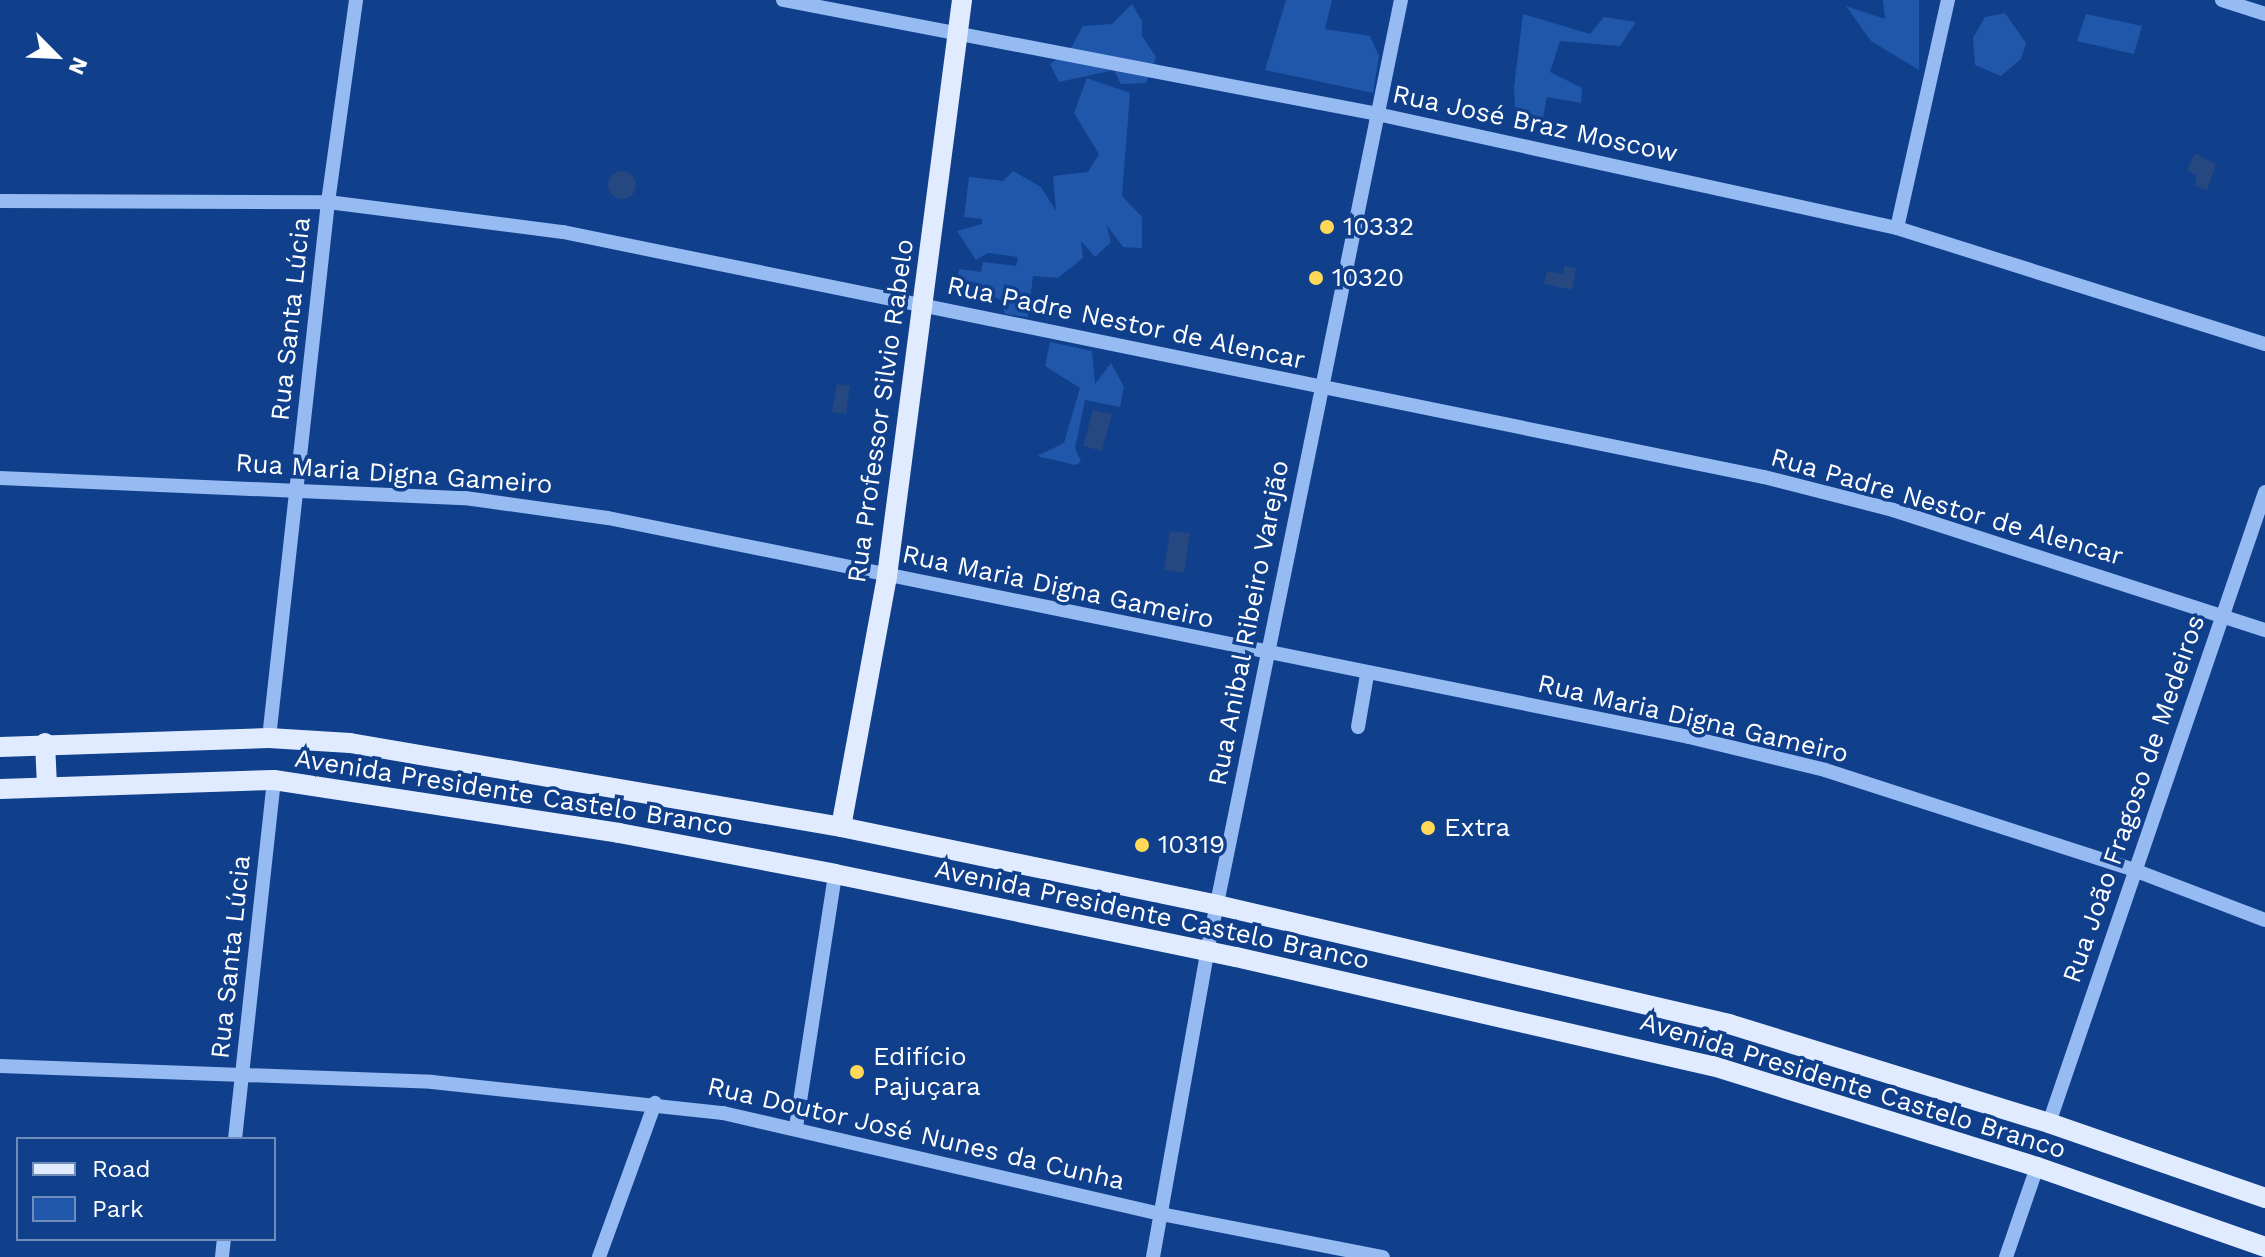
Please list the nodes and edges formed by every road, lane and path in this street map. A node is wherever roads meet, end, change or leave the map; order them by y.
1 (356, 0) edge
2 (783, 0) edge
3 (962, 0) edge
4 (1401, 0) edge
5 (1948, 0) edge
6 (2222, 0) edge
7 (2265, 14) edge
8 (958, 36) junction
9 (1377, 114) junction
10 (0, 201) edge
11 (328, 202) junction
12 (1897, 228) junction
13 (921, 305) junction
14 (2265, 344) edge
15 (1320, 387) junction
16 (0, 478) edge
17 (297, 487) junction
18 (2265, 492) edge
19 (887, 576) junction
20 (2222, 615) junction
21 (2265, 630) edge
22 (1268, 655) junction
23 (1367, 675) junction
24 (1358, 727) dead end
25 (269, 738) junction
26 (45, 743) junction
27 (0, 747) edge
28 (274, 780) junction
29 (47, 786) junction
30 (0, 789) edge
31 (841, 827) junction
32 (2134, 870) junction
33 (835, 874) junction
34 (1217, 905) junction
35 (2265, 920) edge
36 (1207, 952) junction
37 (0, 1066) edge
38 (243, 1072) junction
39 (655, 1103) junction
40 (2049, 1123) junction
41 (796, 1127) junction
42 (235, 1137) edge
43 (2037, 1167) junction
44 (2265, 1198) edge
45 (1161, 1214) junction
46 (2265, 1247) edge
47 (599, 1257) edge
48 (1153, 1257) edge
49 (1383, 1257) edge
50 (2006, 1257) edge

1 - 11 street, Rua Santa Lúcia
2 - 8 street, Rua José Braz Moscow
3 - 8 main road, Rua Professor Silvio Rabelo
4 - 9 street, Rua Anibal Ribeiro Varejão
5 - 12 street
6 - 7 street
8 - 9 street, Rua José Braz Moscow
8 - 13 main road, Rua Professor Silvio Rabelo
9 - 12 street, Rua José Braz Moscow
9 - 15 street, Rua Anibal Ribeiro Varejão
10 - 11 street, Rua Padre Nestor de Alencar
11 - 13 street, Rua Padre Nestor de Alencar
11 - 17 street, Rua Santa Lúcia
12 - 14 street, Rua José Braz Moscow
13 - 15 street, Rua Padre Nestor de Alencar
13 - 19 main road, Rua Professor Silvio Rabelo
15 - 20 street, Rua Padre Nestor de Alencar
15 - 22 street, Rua Anibal Ribeiro Varejão
16 - 17 street, Rua Maria Digna Gameiro
17 - 19 street, Rua Maria Digna Gameiro
17 - 25 street, Rua Santa Lúcia
18 - 20 street, Rua João Fragoso de Medeiros
19 - 22 street, Rua Maria Digna Gameiro
19 - 31 main road, Rua Professor Silvio Rabelo
20 - 21 street, Rua Padre Nestor de Alencar
20 - 32 street, Rua João Fragoso de Medeiros
22 - 23 street, Rua Maria Digna Gameiro
22 - 34 street, Rua Anibal Ribeiro Varejão
23 - 24 street
23 - 32 street, Rua Maria Digna Gameiro
25 - 26 main road, Avenida Presidente Castelo Branco
25 - 31 main road, Avenida Presidente Castelo Branco
26 - 27 main road, Avenida Presidente Castelo Branco
26 - 29 main road
28 - 29 main road, Avenida Presidente Castelo Branco
28 - 33 main road, Avenida Presidente Castelo Branco
28 - 38 street, Rua Santa Lúcia
29 - 30 main road, Avenida Presidente Castelo Branco
31 - 34 main road, Avenida Presidente Castelo Branco
32 - 35 street, Rua Maria Digna Gameiro
32 - 40 street, Rua João Fragoso de Medeiros
33 - 36 main road, Avenida Presidente Castelo Branco
33 - 41 street
34 - 36 street, Rua Anibal Ribeiro Varejão
34 - 40 main road, Avenida Presidente Castelo Branco
36 - 43 main road, Avenida Presidente Castelo Branco
36 - 45 street, Rua Anibal Ribeiro Varejão
37 - 38 street, Rua Doutor José Nunes da Cunha
38 - 39 street, Rua Doutor José Nunes da Cunha
38 - 42 street, Rua Santa Lúcia
39 - 41 street, Rua Doutor José Nunes da Cunha
39 - 47 street
40 - 44 main road, Avenida Presidente Castelo Branco
41 - 45 street, Rua Doutor José Nunes da Cunha
43 - 46 main road, Avenida Presidente Castelo Branco
43 - 50 street
45 - 48 street, Rua Anibal Ribeiro Varejão
45 - 49 street, Rua Doutor José Nunes da Cunha

